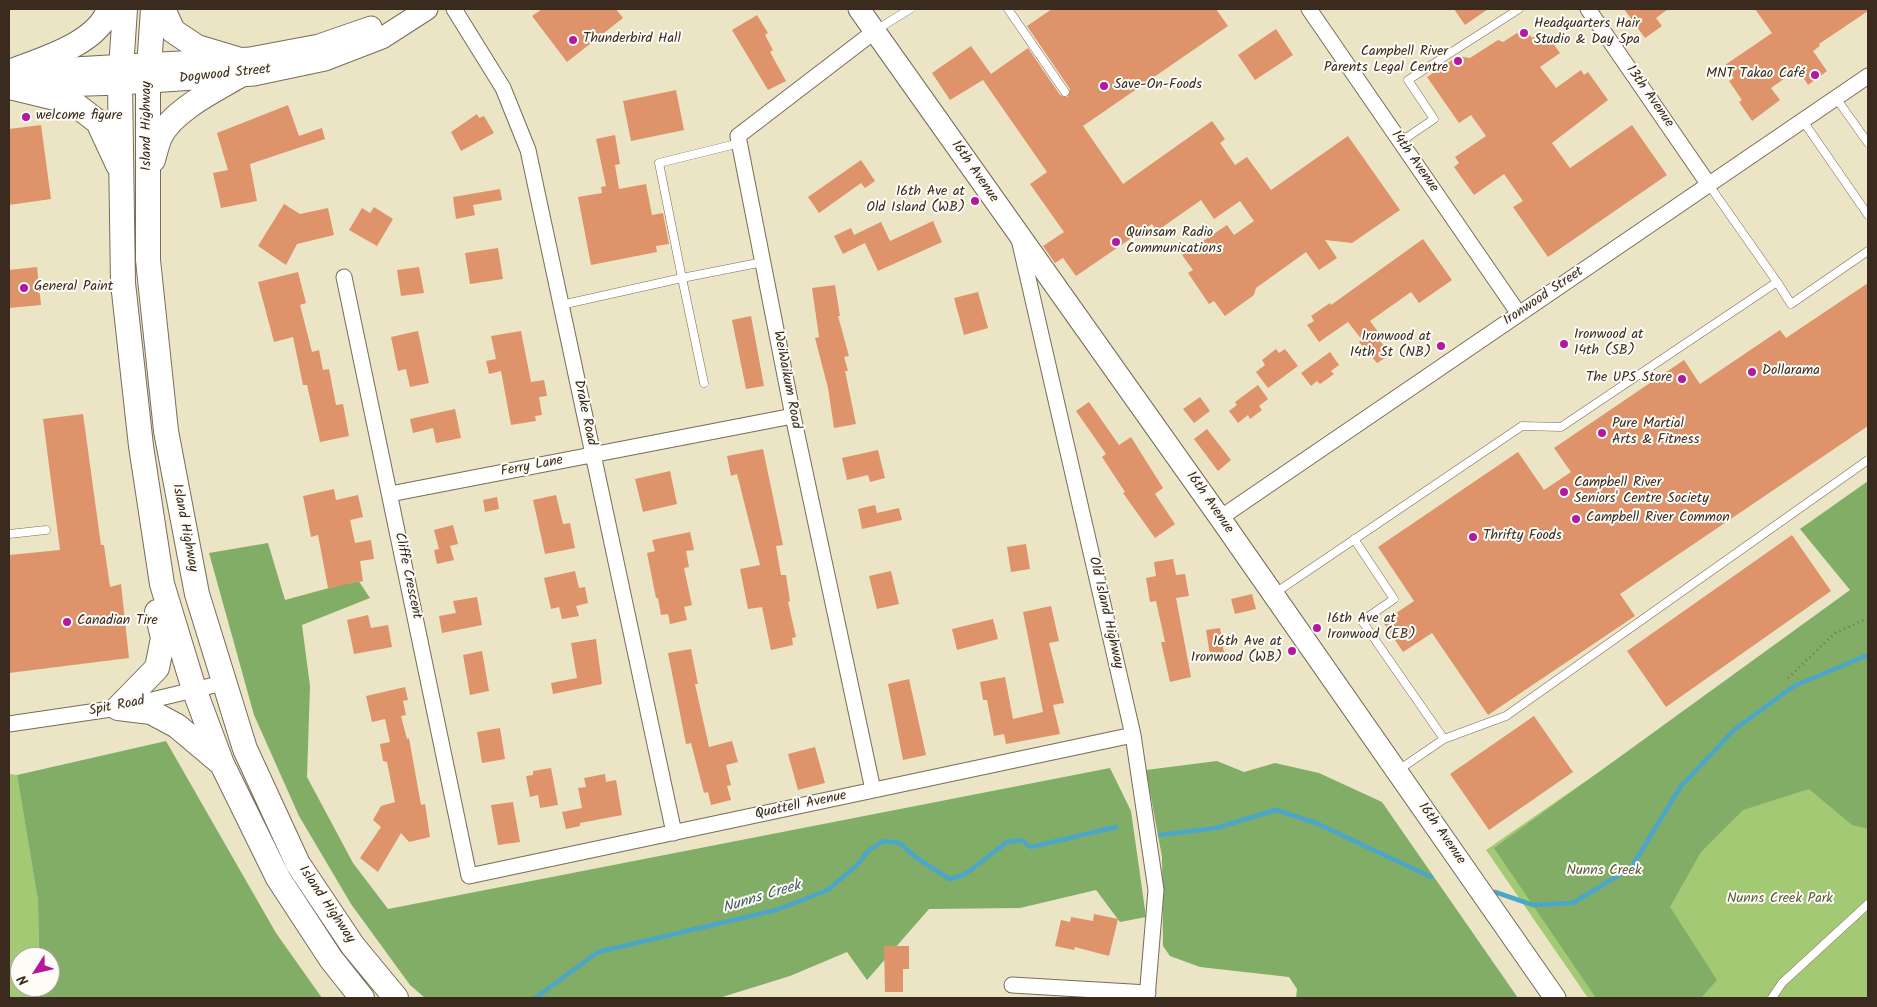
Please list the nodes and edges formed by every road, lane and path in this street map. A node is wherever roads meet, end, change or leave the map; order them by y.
1 (109, 9) edge
2 (125, 9) edge
3 (153, 9) edge
4 (163, 9) edge
5 (401, 9) edge
6 (427, 9) edge
7 (454, 9) edge
8 (859, 9) edge
9 (910, 9) edge
10 (1008, 9) edge
11 (1309, 9) edge
12 (1519, 9) edge
13 (1588, 9) edge
14 (874, 31) junction
15 (238, 68) junction
16 (148, 74) junction
17 (120, 75) junction
18 (1868, 76) edge
19 (9, 79) edge
20 (1065, 92) dead end
21 (1836, 98) junction
22 (1803, 121) junction
23 (1400, 142) junction
24 (740, 143) junction
25 (1868, 143) edge
26 (122, 171) junction
27 (148, 176) junction
28 (1709, 185) junction
29 (1868, 215) edge
30 (1017, 233) junction
31 (1868, 251) edge
32 (763, 262) junction
33 (344, 277) dead end
34 (682, 278) junction
35 (1777, 282) junction
36 (561, 306) junction
37 (1519, 314) junction
38 (134, 383) junction
39 (704, 383) dead end
40 (793, 416) junction
41 (593, 455) junction
42 (1868, 460) edge
43 (390, 494) junction
44 (1220, 518) junction
45 (46, 530) dead end
46 (9, 534) edge
47 (1354, 539) junction
48 (1273, 595) junction
49 (1867, 617) edge
50 (1788, 678) dead end
51 (223, 683) junction
52 (194, 689) junction
53 (118, 708) junction
54 (9, 724) edge
55 (1133, 735) junction
56 (1444, 739) junction
57 (222, 764) junction
58 (1396, 772) junction
59 (873, 790) junction
60 (674, 833) junction
61 (469, 876) joint
62 (1868, 904) edge
63 (1012, 986) dead end
64 (1148, 996) edge
65 (362, 998) edge
66 (396, 998) edge
67 (1555, 998) edge
68 (1772, 998) edge

1 - 19 main road
2 - 17 main road, Island Highway
3 - 16 main road, Island Highway
4 - 15 main road
5 - 15 street, Dogwood Street
6 - 15 street, Dogwood Street
7 - 36 street, Drake Road
8 - 14 street, 16th Avenue
9 - 14 lane
10 - 20 lane
11 - 23 street, 14th Avenue
12 - 23 lane
13 - 28 street, 13th Avenue
14 - 24 street
14 - 30 street, 16th Avenue
15 - 16 street, Dogwood Street
15 - 27 main road
16 - 17 street, Dogwood Street
16 - 27 main road, Island Highway
17 - 19 street, Dogwood Street
17 - 26 main road, Island Highway
18 - 21 street, Ironwood Street
19 - 26 main road
21 - 22 street, Ironwood Street
21 - 25 lane
22 - 28 street, Ironwood Street
22 - 29 lane
23 - 37 street, 14th Avenue
24 - 32 street, WeiWaikum Road
24 - 34 lane
26 - 38 main road, Island Highway
27 - 51 main road, Island Highway
28 - 35 lane
28 - 37 street, Ironwood Street
30 - 44 street, 16th Avenue
30 - 55 street, Old Island Highway
31 - 35 lane
32 - 34 lane
32 - 40 street, WeiWaikum Road
33 - 43 street, Cliffe Crescent
34 - 36 lane
34 - 39 lane
35 - 47 lane
36 - 41 street, Drake Road
37 - 44 street, Ironwood Street
38 - 52 main road, Island Highway
38 - 53 main road
40 - 41 street, Ferry Lane
40 - 59 street, WeiWaikum Road
41 - 43 street, Ferry Lane
41 - 60 street, Drake Road
42 - 56 lane
43 - 61 street, Cliffe Crescent
44 - 48 street, 16th Avenue
45 - 46 lane
47 - 48 lane
47 - 56 lane
48 - 58 street, 16th Avenue
49 - 50 path
51 - 52 street, Spit Road
51 - 66 main road, Island Highway
52 - 53 street, Spit Road
52 - 57 main road, Island Highway
53 - 54 street, Spit Road
53 - 57 main road
55 - 59 street, Quattell Avenue
55 - 64 street, Old Island Highway
56 - 58 lane
57 - 65 main road, Island Highway
58 - 67 street, 16th Avenue
59 - 60 street, Quattell Avenue
60 - 61 street, Quattell Avenue
62 - 68 lane
63 - 64 street

